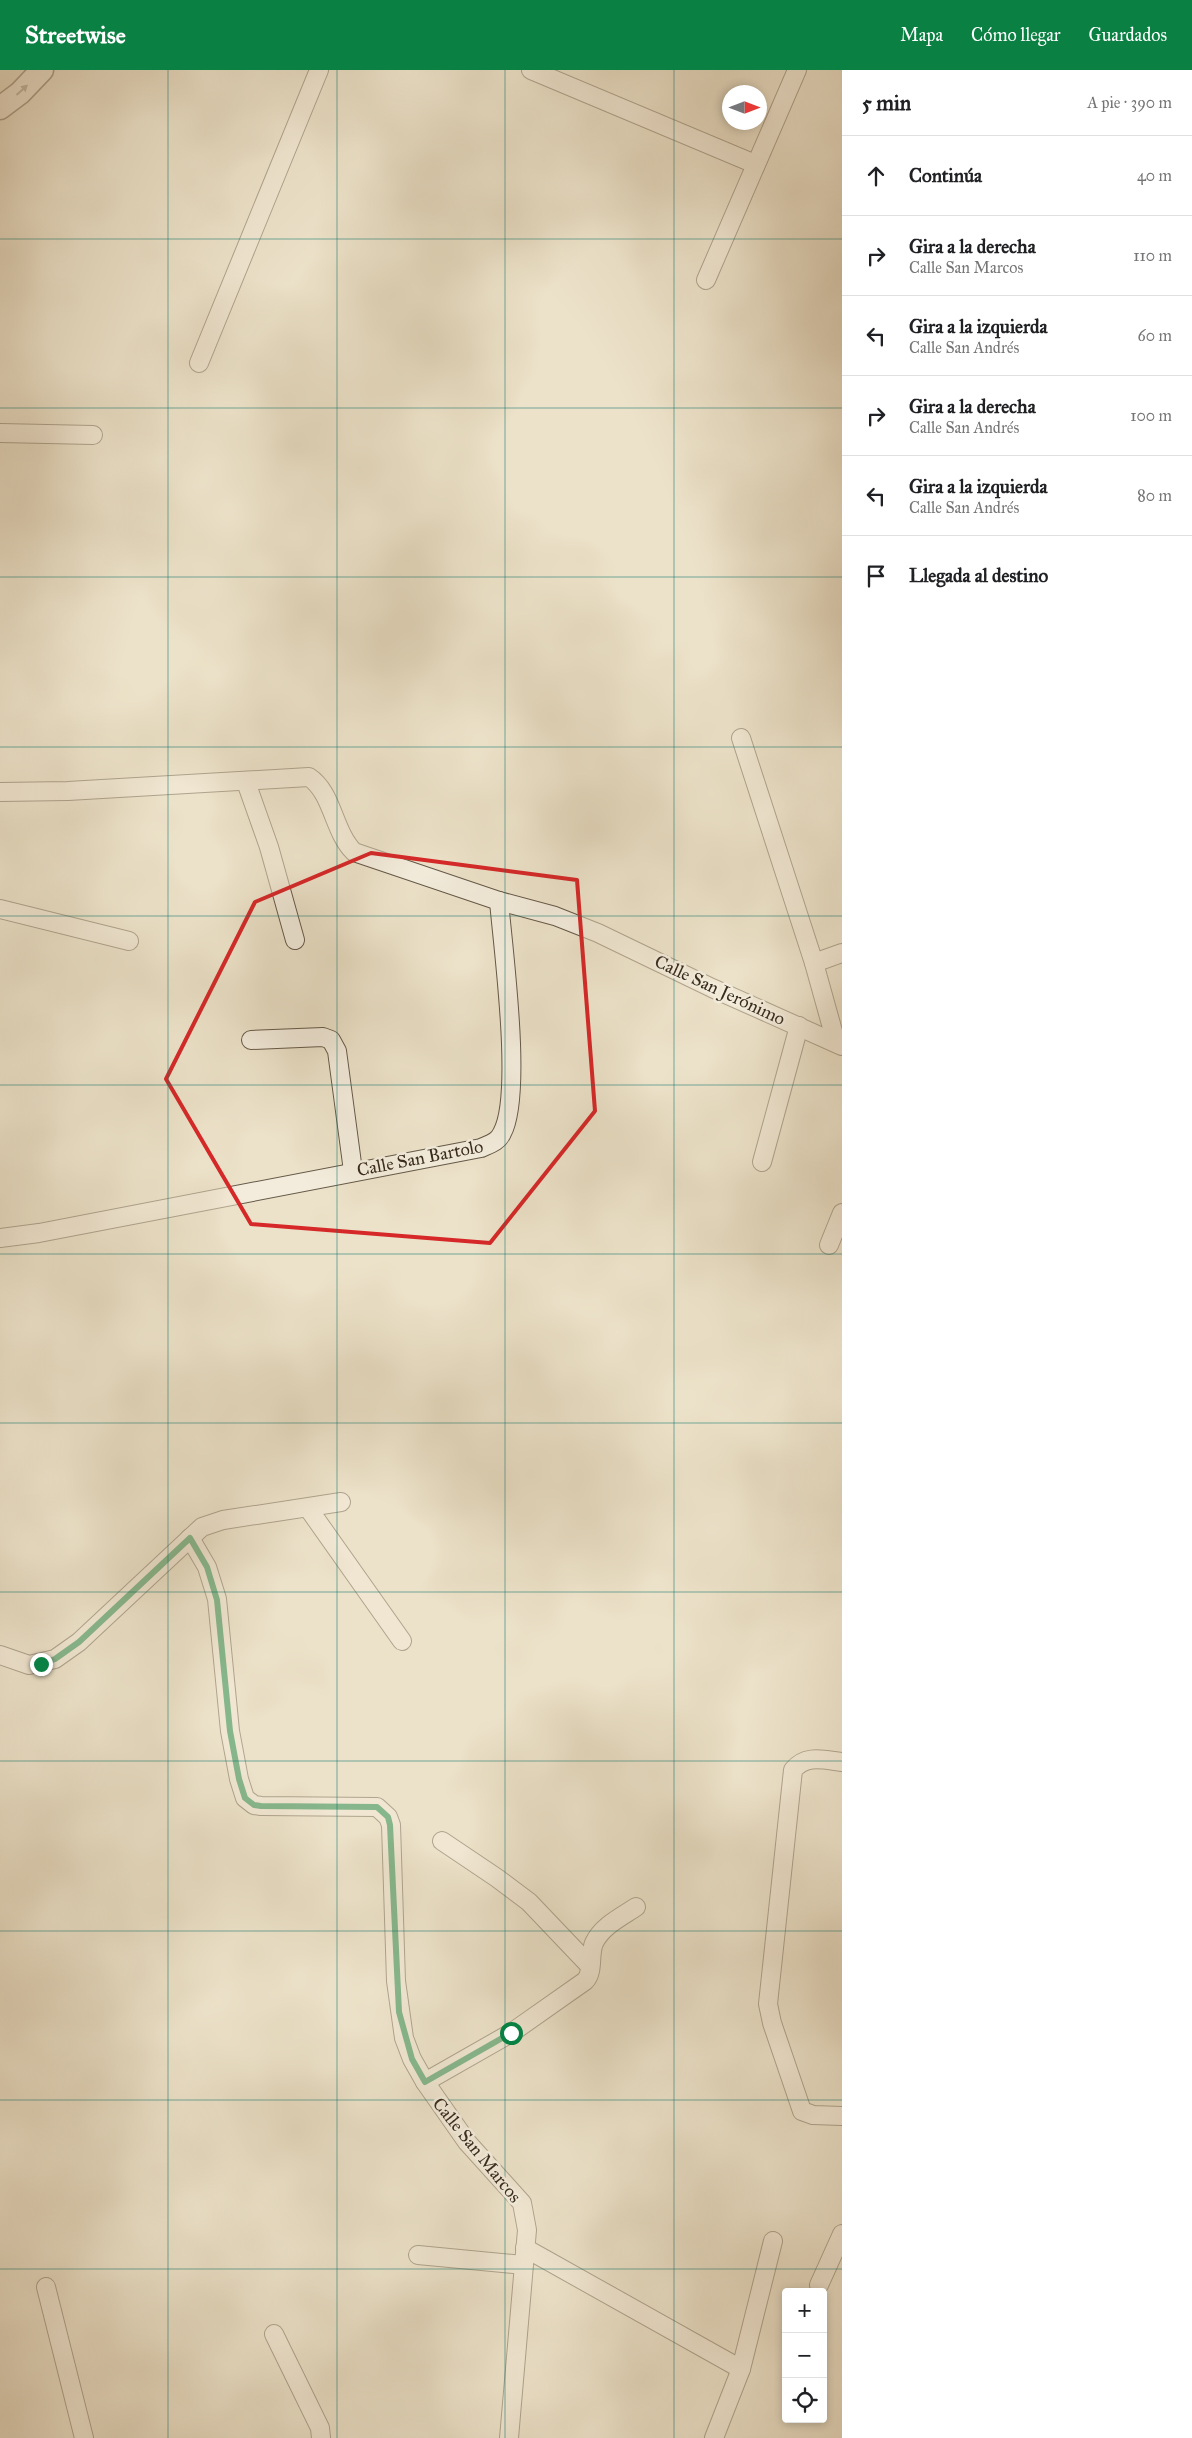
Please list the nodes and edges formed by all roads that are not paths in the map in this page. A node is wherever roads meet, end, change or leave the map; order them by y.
1 (42, 70) edge
2 (319, 70) edge
3 (531, 70) edge
4 (797, 70) edge
5 (0, 108) edge
6 (755, 164) junction
7 (706, 280) dead end
8 (199, 363) dead end
9 (0, 433) edge
10 (93, 435) dead end
11 (741, 738) dead end
12 (246, 782) junction
13 (0, 792) edge
14 (499, 901) junction
15 (0, 909) edge
16 (295, 940) dead end
17 (129, 941) dead end
18 (842, 953) edge
19 (814, 963) junction
20 (799, 1026) junction
21 (251, 1040) dead end
22 (839, 1044) edge
23 (762, 1162) dead end
24 (353, 1171) junction
25 (842, 1213) edge
26 (0, 1238) edge
27 (829, 1245) dead end
28 (341, 1502) dead end
29 (308, 1508) junction
30 (190, 1538) junction
31 (402, 1641) dead end
32 (0, 1655) edge
33 (842, 1762) edge
34 (442, 1841) dead end
35 (636, 1907) dead end
36 (590, 1966) junction
37 (425, 2082) junction
38 (842, 2116) edge
39 (842, 2234) edge
40 (773, 2241) dead end
41 (418, 2255) dead end
42 (524, 2256) junction
43 (819, 2286) dead end
44 (46, 2287) dead end
45 (274, 2334) dead end
46 (741, 2369) junction
47 (84, 2438) edge
48 (321, 2438) edge
49 (509, 2438) edge
50 (714, 2438) edge

5 -> 1 street
2 - 8 street
3 - 6 street
4 - 6 street
6 - 7 street
9 - 10 street
11 - 19 street
12 - 13 street
12 - 14 street
12 - 16 street
14 - 20 street, Calle San Jerónimo
14 - 24 street, Calle San Bartolo
15 - 17 street
18 - 19 street
19 - 22 street
20 - 22 street, Calle San Jerónimo
20 - 23 street
21 - 24 street
24 - 26 street, Calle San Bartolo
25 - 27 street
28 - 29 street
29 - 30 street
29 - 31 street
30 - 32 street
30 - 37 street, Calle San Marcos
33 - 38 street
34 - 36 street
35 - 36 street
36 - 37 street
37 - 42 street, Calle San Marcos
39 - 43 street
40 - 46 street
41 - 42 street
42 - 46 street
42 - 49 street, Calle San Marcos
44 - 47 street
45 - 48 street
46 - 50 street

